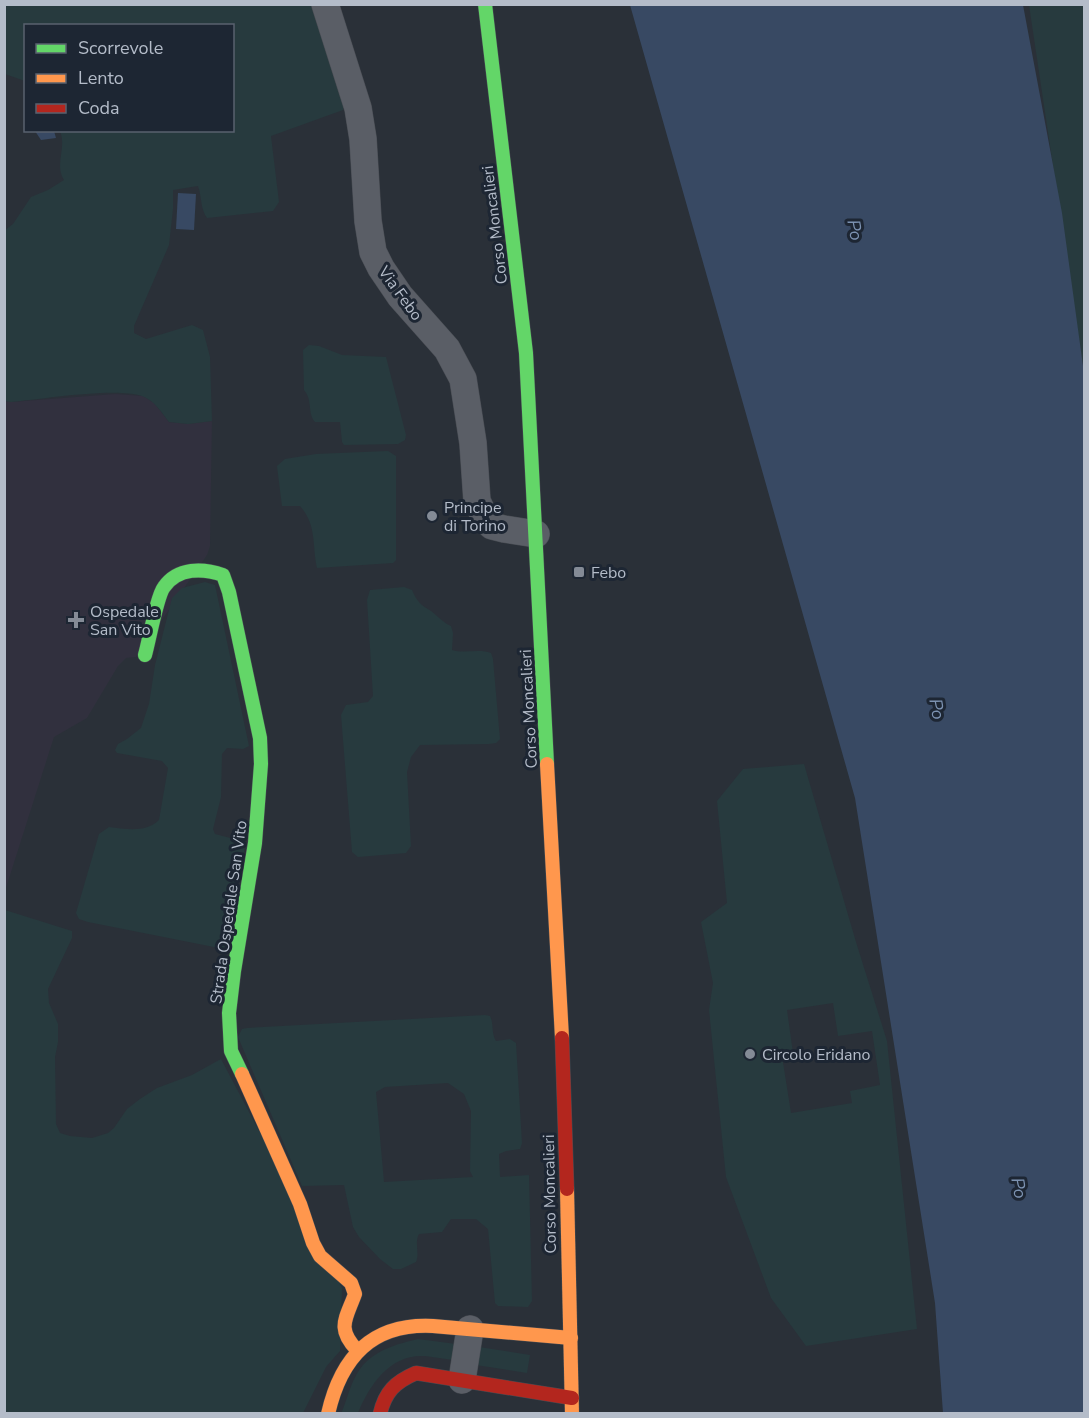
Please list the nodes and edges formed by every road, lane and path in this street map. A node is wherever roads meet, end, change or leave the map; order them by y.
1 (325, 4) edge
2 (485, 4) edge
3 (536, 534) junction
4 (145, 655) dead end
5 (470, 1329) junction
6 (571, 1338) junction
7 (357, 1350) junction
8 (462, 1380) junction
9 (572, 1398) junction
10 (328, 1413) edge
11 (380, 1413) edge
12 (572, 1413) edge

1 - 3 street, Via Febo
2 - 3 street, Corso Moncalieri
3 - 6 street, Corso Moncalieri
4 - 7 street, Strada Ospedale San Vito
5 - 6 street
5 - 7 street
5 - 8 street
6 - 9 street, Corso Moncalieri
7 - 10 street
8 - 9 street
8 - 11 street
9 - 12 street, Corso Moncalieri

